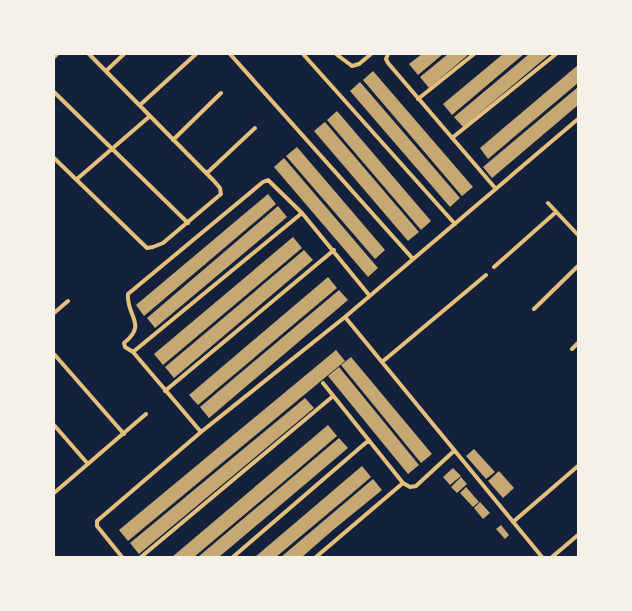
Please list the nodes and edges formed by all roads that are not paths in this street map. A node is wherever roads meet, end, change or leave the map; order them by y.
1 (57, 54) edge
2 (89, 54) edge
3 (124, 54) edge
4 (196, 54) edge
5 (230, 54) edge
6 (303, 54) edge
7 (336, 54) edge
8 (371, 54) edge
9 (388, 54) edge
10 (474, 54) edge
11 (556, 54) edge
12 (54, 57) edge
13 (106, 71) junction
14 (54, 92) edge
15 (221, 92) dead end
16 (418, 99) junction
17 (140, 105) junction
18 (150, 116) junction
19 (578, 119) edge
20 (255, 128) dead end
21 (452, 138) junction
22 (173, 140) junction
23 (112, 149) junction
24 (54, 158) edge
25 (207, 174) junction
26 (77, 179) junction
27 (496, 189) junction
28 (548, 203) dead end
29 (556, 212) junction
30 (302, 213) junction
31 (188, 223) junction
32 (455, 224) junction
33 (578, 235) edge
34 (334, 250) junction
35 (413, 259) junction
36 (578, 266) edge
37 (494, 267) dead end
38 (486, 275) dead end
39 (370, 295) junction
40 (68, 301) dead end
41 (534, 309) dead end
42 (54, 313) edge
43 (345, 317) junction
44 (578, 344) edge
45 (572, 349) dead end
46 (132, 352) junction
47 (54, 354) edge
48 (382, 362) junction
49 (323, 383) dead end
50 (166, 391) junction
51 (332, 396) junction
52 (146, 414) dead end
53 (54, 424) edge
54 (201, 432) junction
55 (124, 434) junction
56 (369, 440) junction
57 (454, 451) junction
58 (88, 464) junction
59 (578, 466) edge
60 (403, 483) junction
61 (54, 493) edge
62 (513, 522) junction
63 (578, 535) edge
64 (122, 557) edge
65 (141, 557) edge
66 (232, 557) edge
67 (316, 557) edge
68 (542, 557) edge
69 (552, 557) edge

1 - 12 street
2 - 13 street
3 - 13 street
4 - 17 street
5 - 35 street
6 - 32 street
7 - 8 street
9 - 16 street
10 - 16 street
11 - 21 street
13 - 17 street
14 - 23 street
15 - 22 street
16 - 21 street
17 - 18 street
18 - 22 street
18 - 23 street
19 - 27 street
20 - 25 street
21 - 27 street
22 - 25 street
23 - 26 street
23 - 31 street
24 - 26 street
25 - 31 street
26 - 31 street
27 - 32 street
28 - 29 street
29 - 33 street
29 - 37 street
30 - 34 street
30 - 46 street
30 - 46 street
32 - 35 street
34 - 39 street
34 - 50 street
35 - 39 street
36 - 41 street
38 - 48 street
39 - 43 street
40 - 42 street
43 - 48 street
43 - 54 street
44 - 45 street
46 - 50 street
47 - 55 street
48 - 57 street
49 - 51 street
50 - 54 street
51 - 56 street
51 - 65 street
52 - 55 street
53 - 58 street
54 - 64 street
55 - 58 street
56 - 60 street
56 - 66 street
57 - 60 street
57 - 62 street
58 - 61 street
59 - 62 street
60 - 67 street
62 - 68 street
63 - 69 street

